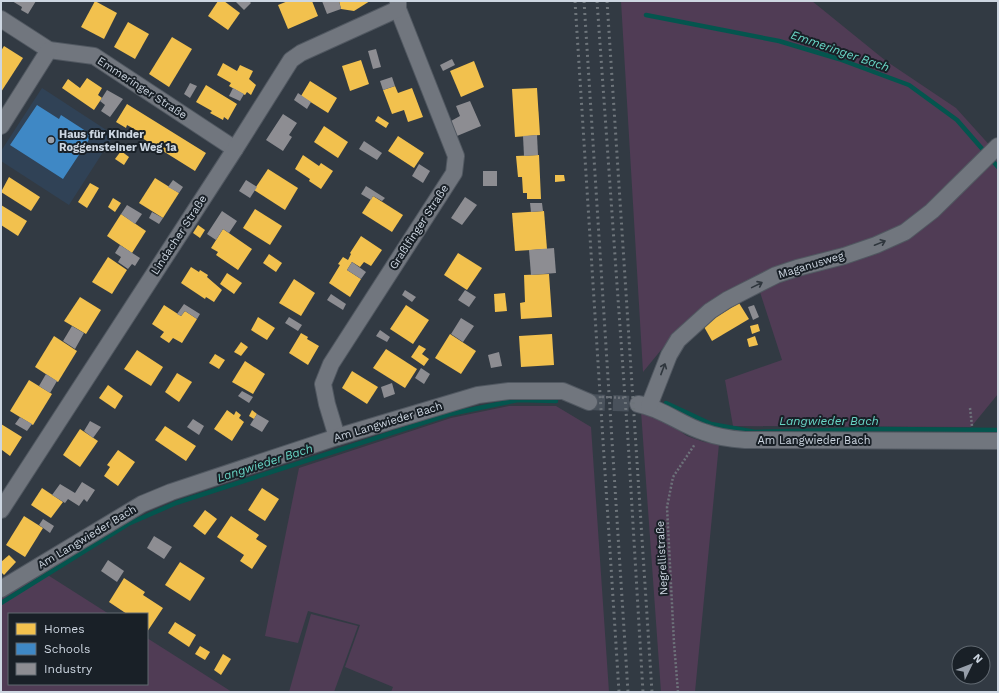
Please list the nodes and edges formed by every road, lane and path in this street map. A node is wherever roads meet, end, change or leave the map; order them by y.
1 (398, 5) edge
2 (1, 19) edge
3 (49, 50) junction
4 (1, 126) edge
5 (235, 149) junction
6 (991, 153) edge
7 (592, 400) joint
8 (639, 402) junction
9 (970, 408) dead end
10 (971, 420) dead end
11 (704, 432) junction
12 (337, 437) junction
13 (998, 441) edge
14 (1, 510) edge
15 (1, 589) edge
16 (678, 692) edge

1 - 5 street, Lindacher Straße
1 - 12 street, Graßlfinger Straße
2 - 3 street, Emmeringer Straße
3 - 4 street
3 - 5 street, Emmeringer Straße
5 - 14 street, Lindacher Straße
8 -> 6 street, Maganusweg
7 - 8 path
7 - 12 street, Am Langwieder Bach
8 - 11 street, Am Langwieder Bach
9 - 10 path
11 - 13 street, Am Langwieder Bach
11 - 16 path, Negrellistraße
12 - 15 street, Am Langwieder Bach

